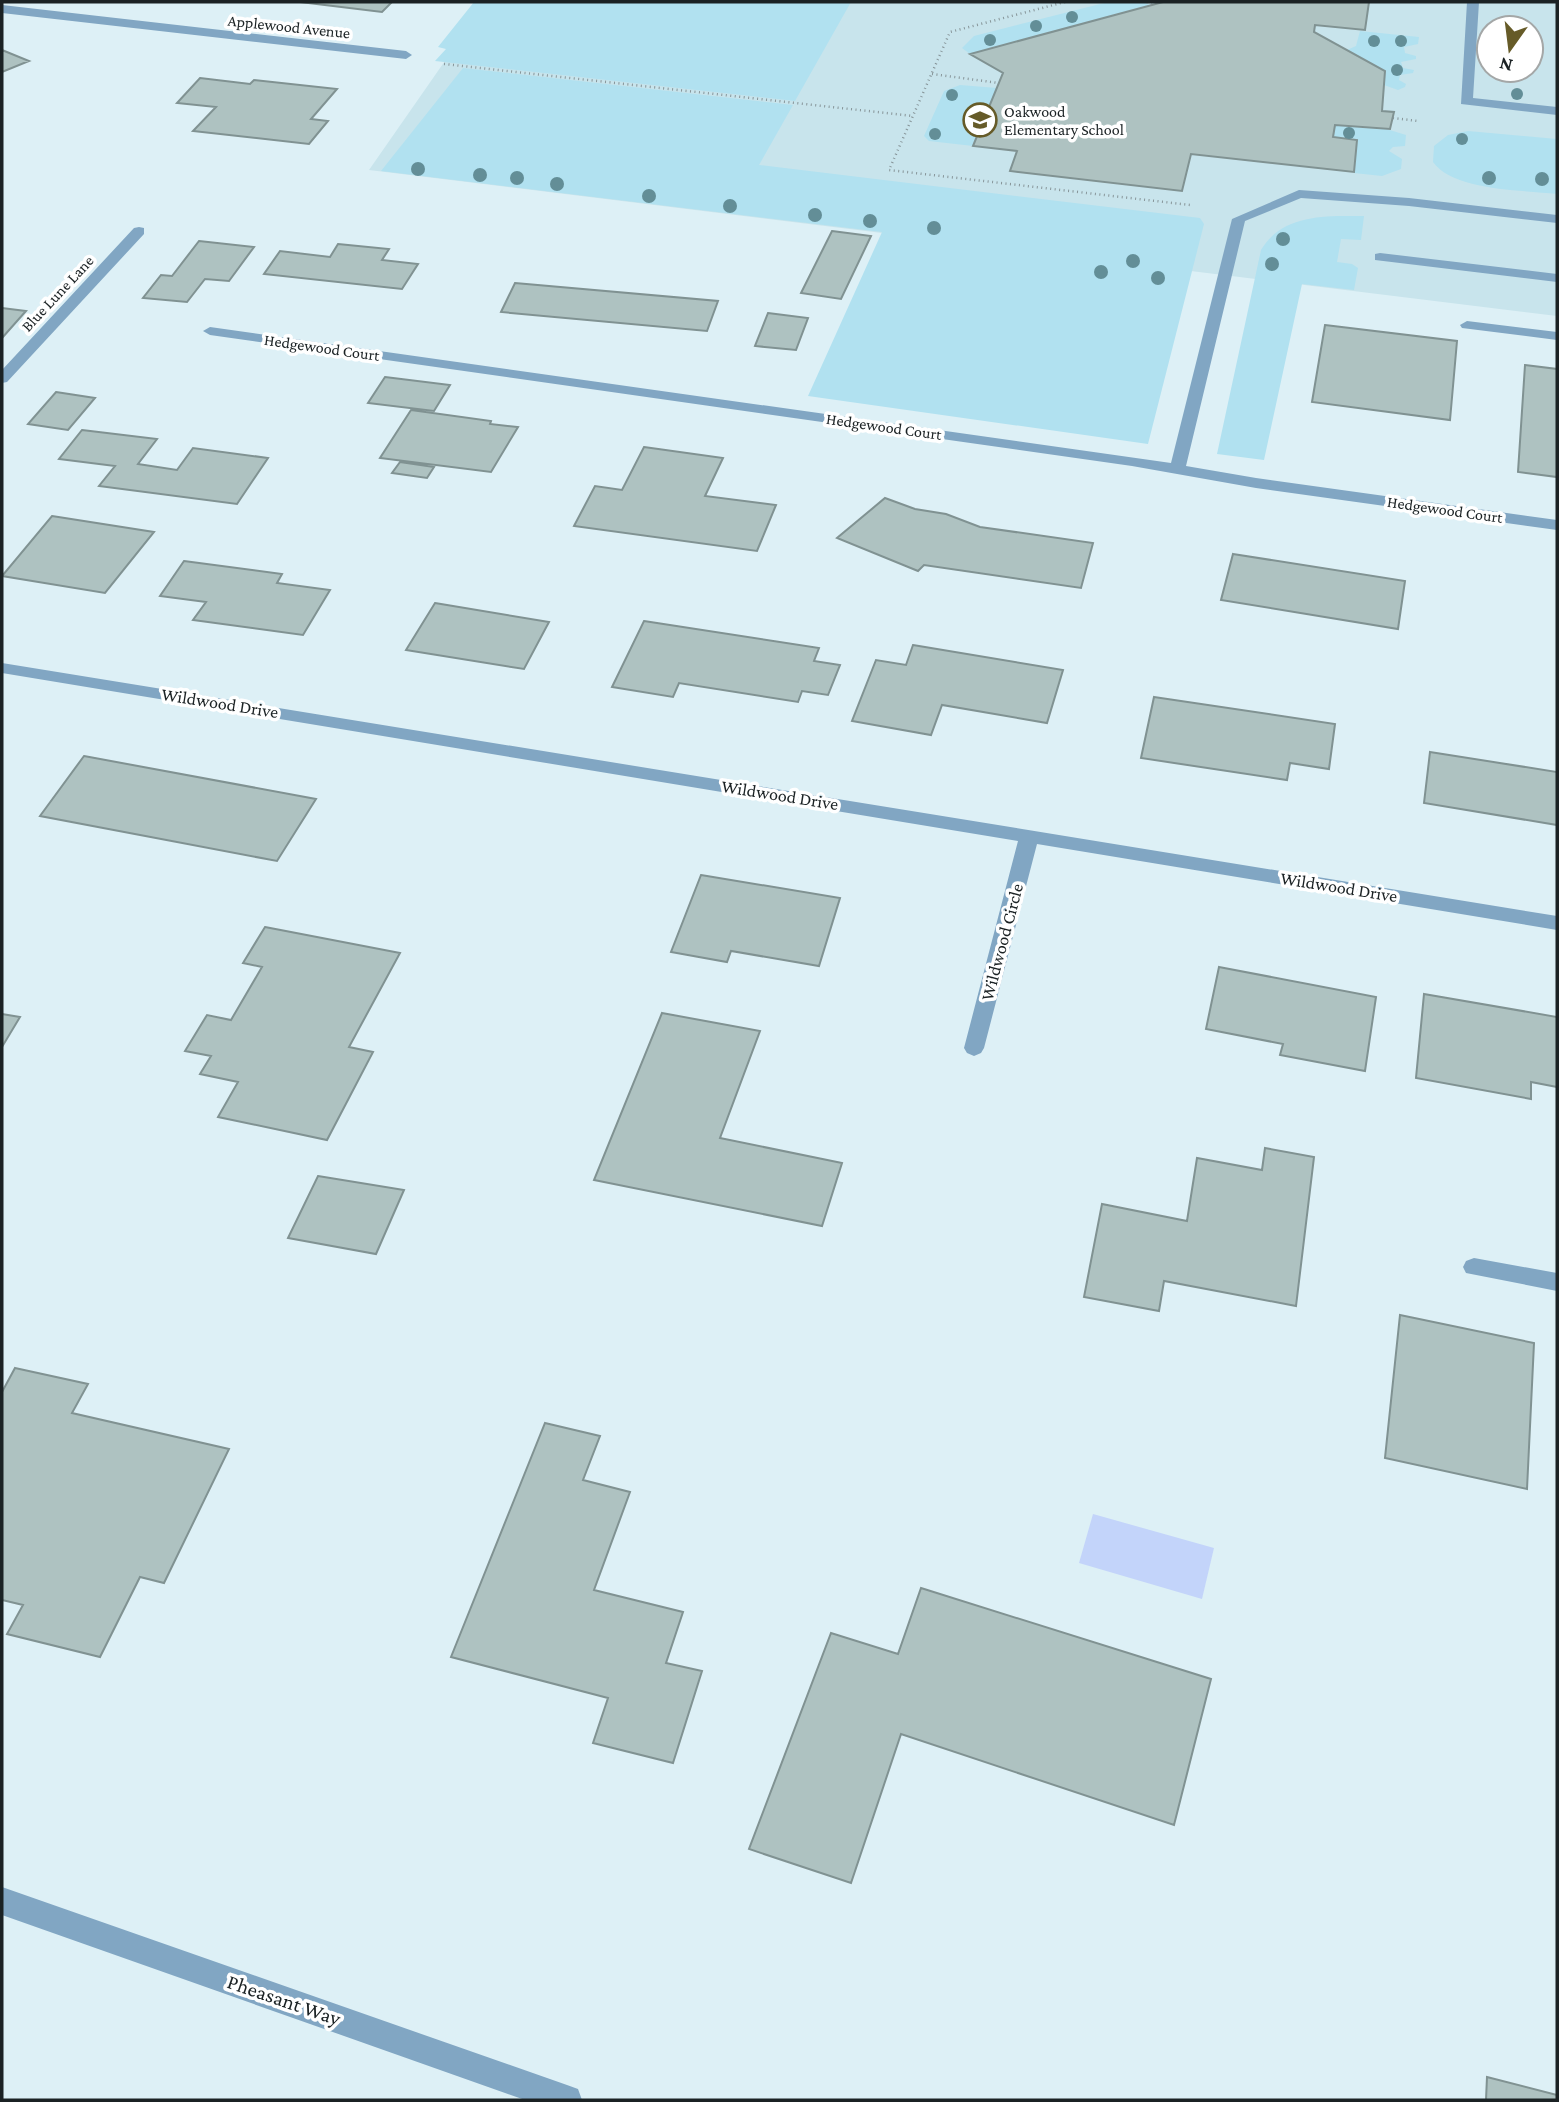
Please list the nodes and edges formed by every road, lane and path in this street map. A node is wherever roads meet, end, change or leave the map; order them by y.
1 (1065, 2) edge
2 (1147, 2) edge
3 (1474, 2) edge
4 (1152, 5) dead end
5 (2, 9) edge
6 (406, 55) dead end
7 (443, 64) dead end
8 (932, 74) junction
9 (999, 83) dead end
10 (1557, 111) edge
11 (913, 116) junction
12 (1393, 118) dead end
13 (1418, 121) dead end
14 (1190, 205) dead end
15 (1557, 219) edge
16 (139, 231) dead end
17 (1380, 257) dead end
18 (1557, 278) edge
19 (1467, 325) dead end
20 (210, 331) dead end
21 (1557, 335) edge
22 (2, 379) edge
23 (1177, 469) junction
24 (1557, 525) edge
25 (2, 668) edge
26 (1030, 836) junction
27 (1557, 923) edge
28 (974, 1048) dead end
29 (1474, 1266) dead end
30 (1557, 1282) edge
31 (2, 1900) edge
32 (567, 2100) edge

1 - 8 path
2 - 4 path
3 - 10 street
5 - 6 street, Applewood Avenue
7 - 11 path
8 - 9 path
8 - 11 path
11 - 14 path
12 - 13 path
15 - 23 street
16 - 22 street, Blue Lune Lane
17 - 18 street
19 - 21 street
20 - 23 street, Hedgewood Court
23 - 24 street, Hedgewood Court
25 - 26 street, Wildwood Drive
26 - 27 street, Wildwood Drive
26 - 28 street, Wildwood Circle
29 - 30 street
31 - 32 street, Pheasant Way

